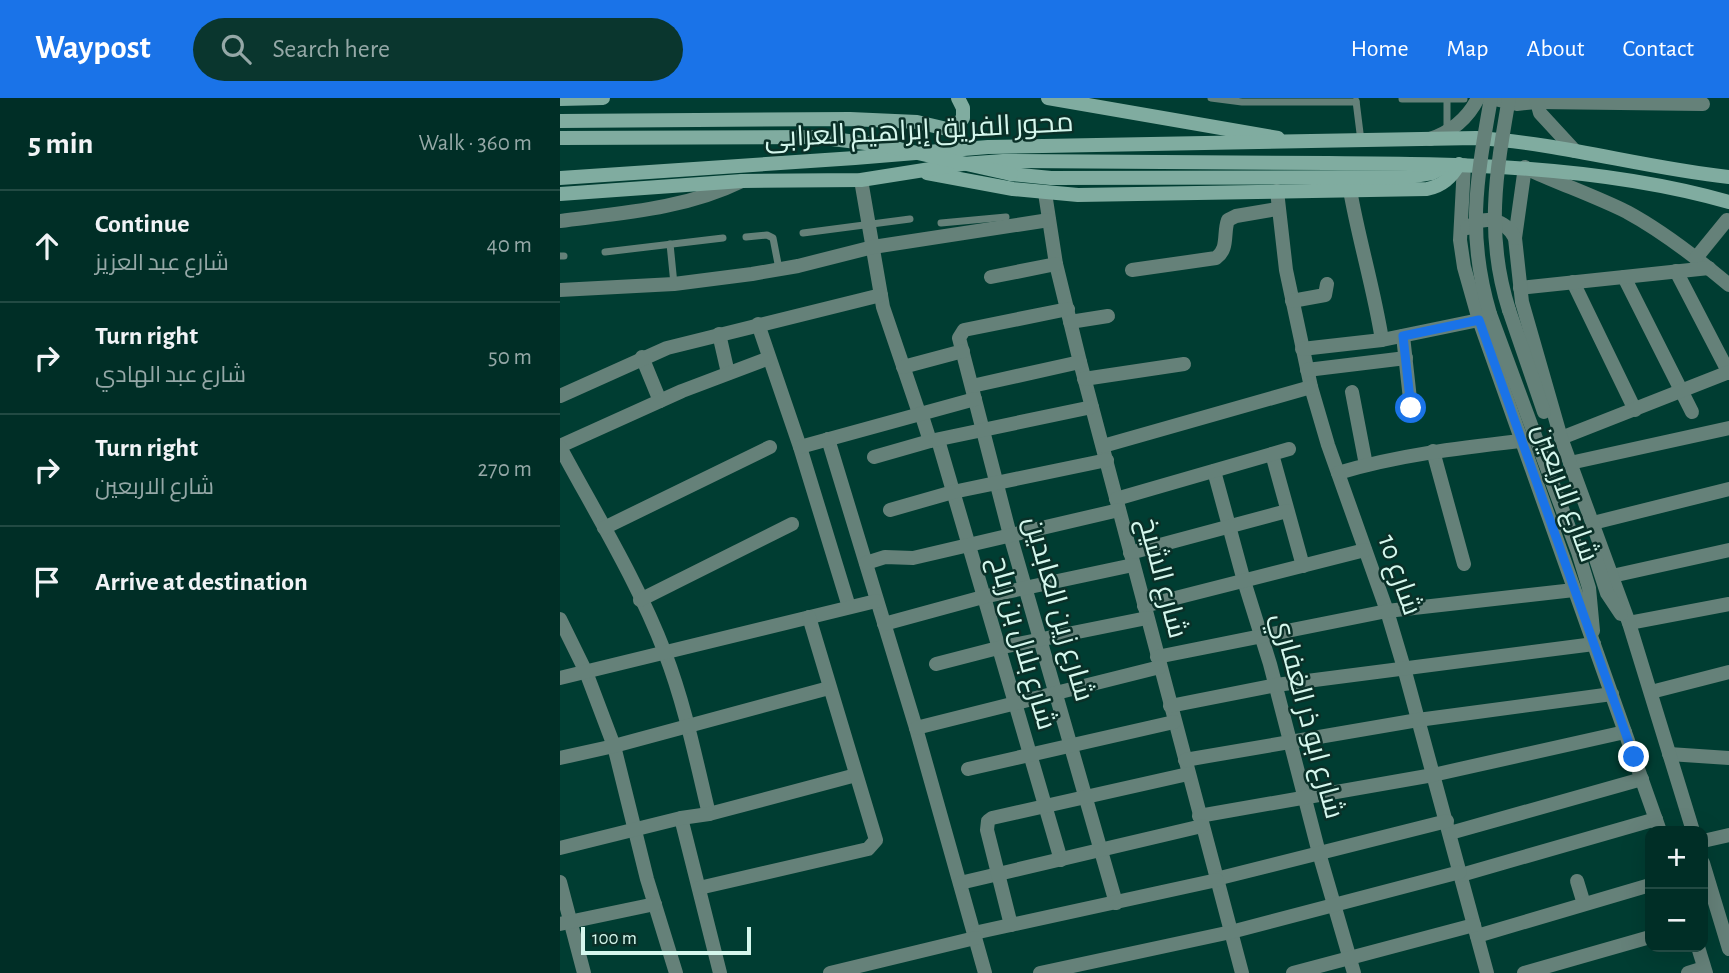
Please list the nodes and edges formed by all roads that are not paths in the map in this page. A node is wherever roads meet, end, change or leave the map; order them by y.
1 (603, 98) edge
2 (958, 98) edge
3 (1048, 98) edge
4 (1054, 98) edge
5 (1211, 98) edge
6 (1447, 98) edge
7 (1491, 98) edge
8 (1509, 98) edge
9 (560, 99) edge
10 (1402, 99) edge
11 (1471, 99) edge
12 (1355, 100) edge
13 (1536, 100) edge
14 (1669, 101) edge
15 (1703, 104) dead end
16 (850, 119) junction
17 (560, 121) edge
18 (1447, 131) junction
19 (560, 138) edge
20 (1426, 140) junction
21 (1361, 141) junction
22 (1300, 143) junction
23 (1575, 151) junction
24 (855, 158) junction
25 (1457, 164) junction
26 (1525, 167) junction
27 (919, 171) junction
28 (1729, 177) edge
29 (560, 178) edge
30 (861, 180) junction
31 (743, 181) junction
32 (1350, 190) junction
33 (1277, 191) junction
34 (1045, 193) junction
35 (560, 194) edge
36 (1729, 202) edge
37 (1278, 209) junction
38 (1006, 217) dead end
39 (910, 219) dead end
40 (1049, 220) junction
41 (1727, 220) dead end
42 (560, 221) edge
43 (941, 223) dead end
44 (869, 225) junction
45 (980, 225) junction
46 (803, 233) dead end
47 (746, 237) dead end
48 (723, 238) dead end
49 (1515, 238) junction
50 (1460, 240) junction
51 (670, 244) junction
52 (873, 247) junction
53 (605, 252) dead end
54 (1696, 258) junction
55 (1056, 264) junction
56 (1709, 268) junction
57 (779, 270) junction
58 (1132, 270) dead end
59 (1676, 271) junction
60 (991, 277) dead end
61 (1624, 277) junction
62 (1573, 282) junction
63 (674, 284) junction
64 (1327, 284) dead end
65 (1729, 285) edge
66 (1520, 288) junction
67 (560, 290) edge
68 (881, 295) junction
69 (1292, 301) junction
70 (1069, 315) junction
71 (1108, 316) dead end
72 (1484, 317) junction
73 (758, 324) junction
74 (719, 334) junction
75 (1403, 336) junction
76 (1382, 340) junction
77 (1302, 349) junction
78 (962, 351) junction
79 (642, 358) junction
80 (769, 358) junction
81 (1406, 359) junction
82 (1080, 362) junction
83 (1184, 364) dead end
84 (903, 367) junction
85 (1307, 370) junction
86 (728, 373) junction
87 (1729, 373) edge
88 (1084, 379) junction
89 (1311, 387) junction
90 (1682, 391) junction
91 (973, 392) junction
92 (1352, 392) dead end
93 (560, 396) edge
94 (660, 401) junction
95 (1092, 407) junction
96 (1411, 408) dead end
97 (1635, 410) junction
98 (1692, 412) dead end
99 (920, 413) junction
100 (1729, 428) edge
101 (983, 430) junction
102 (1561, 438) junction
103 (828, 439) junction
104 (934, 440) junction
105 (1520, 441) junction
106 (560, 447) edge
107 (770, 447) dead end
108 (800, 447) junction
109 (1289, 449) dead end
110 (1433, 451) junction
111 (1105, 453) junction
112 (1272, 454) junction
113 (874, 457) dead end
114 (1570, 463) junction
115 (1366, 465) junction
116 (1214, 471) junction
117 (1338, 473) junction
118 (996, 483) junction
119 (1729, 489) edge
120 (953, 492) junction
121 (1118, 505) junction
122 (890, 510) dead end
123 (1287, 511) junction
124 (1592, 523) junction
125 (792, 524) dead end
126 (1230, 527) junction
127 (604, 528) junction
128 (1010, 535) junction
129 (968, 544) junction
130 (1366, 550) junction
131 (1729, 550) edge
132 (1132, 559) junction
133 (866, 563) junction
134 (1464, 564) dead end
135 (1303, 566) junction
136 (1612, 576) junction
137 (1244, 580) junction
138 (1026, 588) junction
139 (1574, 590) junction
140 (983, 597) junction
141 (640, 600) junction
142 (876, 601) junction
143 (1729, 604) edge
144 (849, 607) junction
145 (1387, 611) junction
146 (1145, 612) junction
147 (809, 617) junction
148 (560, 619) edge
149 (1629, 623) junction
150 (884, 624) junction
151 (1261, 635) junction
152 (1041, 640) junction
153 (1594, 644) junction
154 (998, 648) junction
155 (665, 653) junction
156 (1159, 662) junction
157 (936, 664) dead end
158 (1404, 667) junction
159 (586, 672) junction
160 (1729, 672) edge
161 (560, 678) edge
162 (1276, 685) junction
163 (829, 688) junction
164 (1057, 692) junction
165 (1651, 692) junction
166 (1612, 694) junction
167 (1014, 703) junction
168 (1170, 706) junction
169 (1418, 720) junction
170 (1174, 722) junction
171 (688, 725) junction
172 (916, 728) junction
173 (1625, 732) junction
174 (1290, 741) junction
175 (1072, 745) junction
176 (614, 746) junction
177 (1028, 754) junction
178 (1670, 754) junction
179 (560, 758) edge
180 (1729, 758) edge
181 (1186, 767) junction
182 (968, 769) dead end
183 (856, 775) junction
184 (1433, 775) junction
185 (1642, 779) junction
186 (1305, 796) junction
187 (1086, 797) junction
188 (1045, 806) junction
189 (709, 814) junction
190 (681, 818) junction
191 (1200, 821) junction
192 (1658, 825) edge
193 (1692, 826) edge
194 (1448, 827) junction
195 (636, 828) junction
196 (1729, 835) edge
197 (1708, 840) edge
198 (560, 848) edge
199 (1101, 850) junction
200 (1319, 853) junction
201 (1061, 860) junction
202 (999, 874) junction
203 (1461, 874) junction
204 (1217, 880) junction
205 (1708, 880) edge
206 (1577, 881) dead end
207 (560, 882) edge
208 (960, 883) junction
209 (1645, 886) edge
210 (699, 888) junction
211 (1115, 903) junction
212 (655, 904) junction
213 (1334, 904) junction
214 (1584, 904) junction
215 (565, 923) edge
216 (1011, 925) junction
217 (1475, 930) junction
218 (1231, 932) junction
219 (974, 935) junction
220 (1645, 938) edge
221 (1729, 949) edge
222 (1700, 952) edge
223 (1352, 966) edge
224 (1705, 970) edge
225 (584, 973) edge
226 (676, 973) edge
227 (720, 973) edge
228 (830, 973) edge
229 (985, 973) edge
230 (1040, 973) edge
231 (1242, 973) edge
232 (1293, 973) edge
233 (1487, 973) edge
234 (1524, 973) edge
235 (1688, 973) edge

1 - 9 main road
2 - 16 main road
3 - 4 main road
4 - 22 main road
5 - 12 lane
6 - 10 lane
6 - 11 lane
6 - 18 lane
7 - 13 street
7 - 72 street, bridge
8 - 149 street, bridge
11 - 18 street
12 - 21 lane
13 - 14 street
13 - 23 street
14 - 15 street
16 - 17 main road
16 - 24 main road
18 - 20 street
19 - 25 main road, bridge
20 - 21 main road, محور الفريق إبراهيم العرابى
20 - 23 main road, محور الفريق إبراهيم العرابى
21 - 22 main road, محور الفريق إبراهيم العرابى
22 - 24 main road, محور الفريق إبراهيم العرابى
23 - 28 main road, محور الفريق إبراهيم العرابى
24 - 29 main road, محور الفريق إبراهيم العرابى
25 - 26 main road, محور الفريق إبراهيم العرابى
25 - 27 main road, محور الفريق إبراهيم العرابى
25 - 32 main road
25 - 50 street, شارع الاربعين
26 - 36 main road, محور الفريق إبراهيم العرابى
26 - 49 street, شارع الاربعين
26 - 54 street
27 - 30 main road, محور الفريق إبراهيم العرابى
27 - 34 main road
30 - 31 main road, محور الفريق إبراهيم العرابى
30 - 44 street, شارع بلال بن رباح
31 - 35 main road, محور الفريق إبراهيم العرابى
31 - 42 street
32 - 33 main road
32 - 76 street
33 - 34 main road
33 - 37 street, شارع 10
34 - 40 street, شارع الشيخ
37 - 58 street
37 - 69 street, شارع 10
38 - 45 lane
39 - 44 lane
40 - 45 street
40 - 55 street, شارع الشيخ
41 - 54 street
43 - 45 lane
44 - 46 lane
44 - 52 street, شارع بلال بن رباح
45 - 52 street
47 - 57 lane
48 - 51 lane
49 - 50 street
49 - 66 street, شارع الاربعين
50 - 72 street, شارع الاربعين
51 - 53 lane
51 - 63 lane
52 - 57 street
52 - 68 street, شارع بلال بن رباح
54 - 56 street
55 - 60 street
55 - 70 street, شارع الشيخ
56 - 59 street
56 - 65 street
57 - 63 street
59 - 61 street
59 - 87 street
61 - 62 street
61 - 90 street
62 - 66 street
62 - 97 street
63 - 67 street
64 - 69 street
66 - 102 street, شارع الاربعين
68 - 73 street
68 - 84 street, شارع بلال بن رباح
69 - 77 street, شارع 10
70 - 71 street
70 - 78 street, شارع زين العابدين
70 - 82 street, شارع الشيخ
72 - 75 street
72 - 105 street, شارع الاربعين
72 - 153 street
73 - 74 street
73 - 80 street
74 - 79 street
74 - 86 street
75 - 76 street
75 - 81 street
76 - 77 street
77 - 85 street, شارع 10
78 - 84 street
78 - 91 street, شارع زين العابدين
79 - 93 street
79 - 94 street
80 - 86 street
80 - 108 street
81 - 85 street
81 - 96 street
82 - 88 street, شارع الشيخ
82 - 91 street
83 - 88 street
84 - 99 street, شارع بلال بن رباح
85 - 89 street, شارع 10
86 - 94 street
87 - 90 street
88 - 95 street, شارع الشيخ
89 - 111 street
89 - 117 street, شارع 10
90 - 97 street
90 - 98 street
91 - 99 street
91 - 101 street, شارع زين العابدين
92 - 115 street
94 - 106 street
95 - 101 street
95 - 111 street, شارع الشيخ
97 - 102 street
99 - 103 street
99 - 104 street, شارع بلال بن رباح
100 - 114 street
101 - 104 street
101 - 118 street, شارع زين العابدين
102 - 114 street, شارع الاربعين
103 - 108 street
103 - 133 street
104 - 113 street
104 - 120 street, شارع بلال بن رباح
105 - 110 street
105 - 139 street, شارع الاربعين
106 - 127 street
107 - 127 street
108 - 144 street
109 - 112 street
110 - 115 street
110 - 134 street
111 - 118 street
111 - 121 street, شارع الشيخ
112 - 116 street
112 - 123 street
114 - 124 street, شارع الاربعين
115 - 117 street
116 - 121 street
116 - 126 street, شارع ابو ذر الغفاري
117 - 130 street, شارع 10
118 - 120 street
118 - 128 street, شارع زين العابدين
119 - 124 street
120 - 122 street
120 - 129 street, شارع بلال بن رباح
121 - 128 street
121 - 132 street, شارع الشيخ
123 - 126 street
123 - 135 street
124 - 136 street, شارع الاربعين
125 - 141 street
126 - 132 street
126 - 137 street, شارع ابو ذر الغفاري
127 - 141 street
128 - 129 street
128 - 138 street, شارع زين العابدين
129 - 133 street
129 - 140 street, شارع بلال بن رباح
130 - 135 street
130 - 145 street, شارع 10
131 - 136 street
132 - 138 street
132 - 146 street, شارع الشيخ
133 - 142 street
135 - 137 street
136 - 149 street, شارع الاربعين
137 - 146 street
137 - 151 street, شارع ابو ذر الغفاري
138 - 140 street
138 - 152 street, شارع زين العابدين
139 - 145 street
139 - 153 street, شارع الاربعين
140 - 150 street
140 - 154 street, شارع بلال بن رباح
141 - 155 street
142 - 144 street
142 - 150 street
143 - 149 street
144 - 147 street
145 - 151 street
145 - 158 street, شارع 10
146 - 152 street
146 - 156 street, شارع الشيخ
147 - 155 street
147 - 163 street
148 - 159 street
149 - 165 street, شارع الاربعين
150 - 172 street
151 - 156 street
151 - 162 street, شارع ابو ذر الغفاري
152 - 154 street
152 - 164 street, شارع زين العابدين
153 - 158 street
153 - 166 street, شارع الاربعين
154 - 157 street
154 - 167 street, شارع بلال بن رباح
155 - 159 street
155 - 171 street
156 - 164 street
156 - 168 street, شارع الشيخ
158 - 162 street
158 - 169 street, شارع 10
159 - 161 street
159 - 176 street
160 - 165 street
162 - 168 street
162 - 174 street, شارع ابو ذر الغفاري
163 - 171 street
163 - 183 street
164 - 167 street
164 - 175 street, شارع زين العابدين
165 - 178 street, شارع الاربعين
166 - 169 street
166 - 173 street, شارع الاربعين
167 - 172 street
167 - 177 street, شارع بلال بن رباح
168 - 170 street, شارع الشيخ
169 - 174 street
169 - 184 street, شارع 10
170 - 175 street
170 - 181 street, شارع الشيخ
171 - 176 street
171 - 189 street
172 - 208 street
173 - 184 street
173 - 185 street, شارع الاربعين
174 - 181 street
174 - 186 street, شارع ابو ذر الغفاري
175 - 177 street
175 - 187 street, شارع زين العابدين
176 - 179 street
176 - 195 street
177 - 182 street
177 - 188 street, شارع بلال بن رباح
178 - 180 street
178 - 193 street, شارع الاربعين
181 - 187 street
181 - 191 street, شارع الشيخ
183 - 189 street
183 - 210 street
184 - 186 street
184 - 194 street, شارع 10
185 - 192 street, شارع الاربعين
185 - 194 street
186 - 191 street
186 - 200 street, شارع ابو ذر الغفاري
187 - 188 street
187 - 199 street, شارع زين العابدين
188 - 201 street, شارع بلال بن رباح
188 - 202 street
189 - 190 street
190 - 195 street
190 - 210 street
191 - 199 street
191 - 204 street, شارع الشيخ
192 - 203 street
194 - 200 street
194 - 203 street, شارع 10
195 - 198 street
195 - 212 street
196 - 197 street
199 - 201 street
199 - 211 street, شارع زين العابدين
200 - 204 street
200 - 213 street, شارع ابو ذر الغفاري
201 - 202 street
202 - 208 street
202 - 216 street
203 - 213 street
203 - 217 street, شارع 10
204 - 211 street
204 - 218 street, شارع الشيخ
205 - 221 street
206 - 214 street
207 - 215 street
208 - 219 street
209 - 214 street
210 - 227 street
211 - 216 street
212 - 215 street
212 - 226 street
213 - 218 street
213 - 223 street, شارع ابو ذر الغفاري
214 - 217 street
215 - 225 street
216 - 219 street
217 - 223 street
217 - 233 street, شارع 10
218 - 230 street
218 - 231 street, شارع الشيخ
219 - 228 street
219 - 229 street
220 - 234 street
222 - 224 street
223 - 232 street
224 - 235 street

